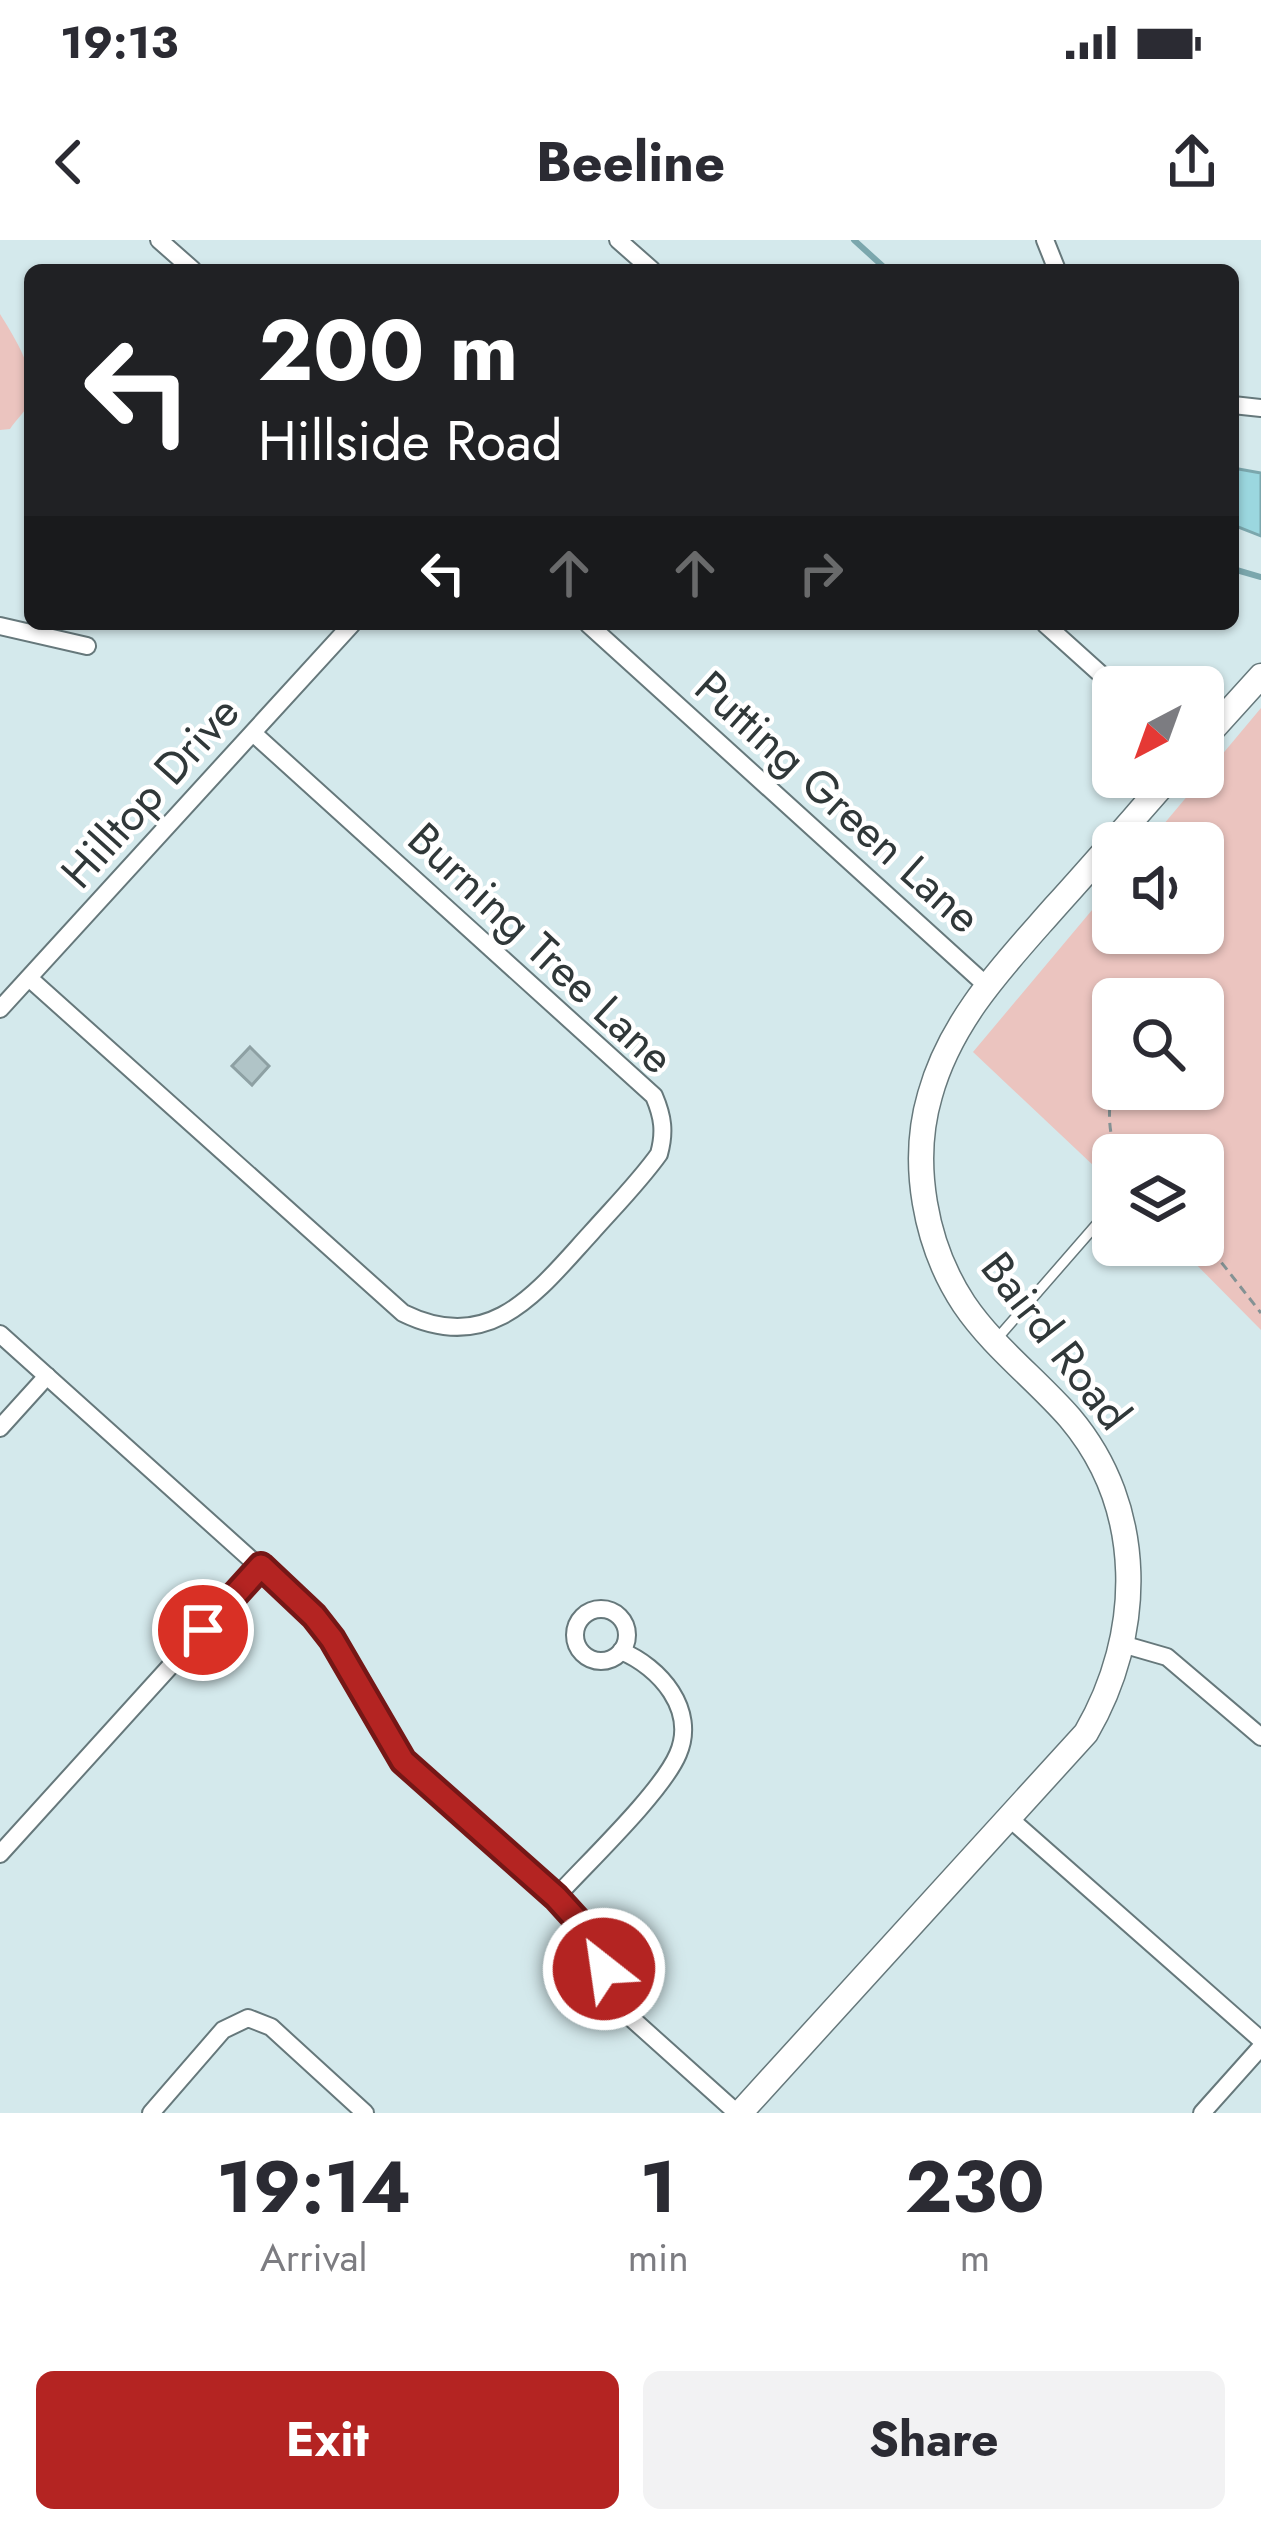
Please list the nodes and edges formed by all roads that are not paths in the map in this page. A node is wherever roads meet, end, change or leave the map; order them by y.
1 (159, 240) edge
2 (619, 240) edge
3 (186, 264) edge
4 (645, 264) edge
5 (0, 626) edge
6 (347, 630) edge
7 (595, 630) edge
8 (1053, 630) edge
9 (88, 646) dead end
10 (1092, 666) edge
11 (1261, 676) edge
12 (1224, 717) edge
13 (253, 733) junction
14 (1152, 798) edge
15 (29, 978) junction
16 (986, 986) junction
17 (0, 1009) edge
18 (1092, 1230) edge
19 (0, 1334) edge
20 (995, 1341) junction
21 (47, 1376) junction
22 (0, 1428) edge
23 (261, 1566) junction
24 (1122, 1644) junction
25 (621, 1651) dead end
26 (1261, 1737) edge
27 (1009, 1817) junction
28 (0, 1854) edge
29 (556, 1897) junction
30 (1261, 2043) edge
31 (151, 2113) edge
32 (365, 2113) edge
33 (739, 2113) edge
34 (1202, 2113) edge

1 - 3 street
2 - 4 street
5 - 9 street
6 - 13 street, Hilltop Drive
7 - 16 street, Putting Green Lane
8 - 10 street
11 - 12 street
13 - 15 street, Hilltop Drive
13 - 15 street, Burning Tree Lane
14 - 16 street, Baird Road
15 - 17 street, Hilltop Drive
16 - 20 street, Baird Road
18 - 20 lane
19 - 21 street
20 - 24 street, Baird Road
21 - 22 street
21 - 23 street
23 - 28 street
23 - 29 street
24 - 26 street
24 - 27 street, Baird Road
25 - 29 street
27 - 30 street
27 - 33 street, Baird Road
29 - 33 street
30 - 34 street
31 - 32 street

